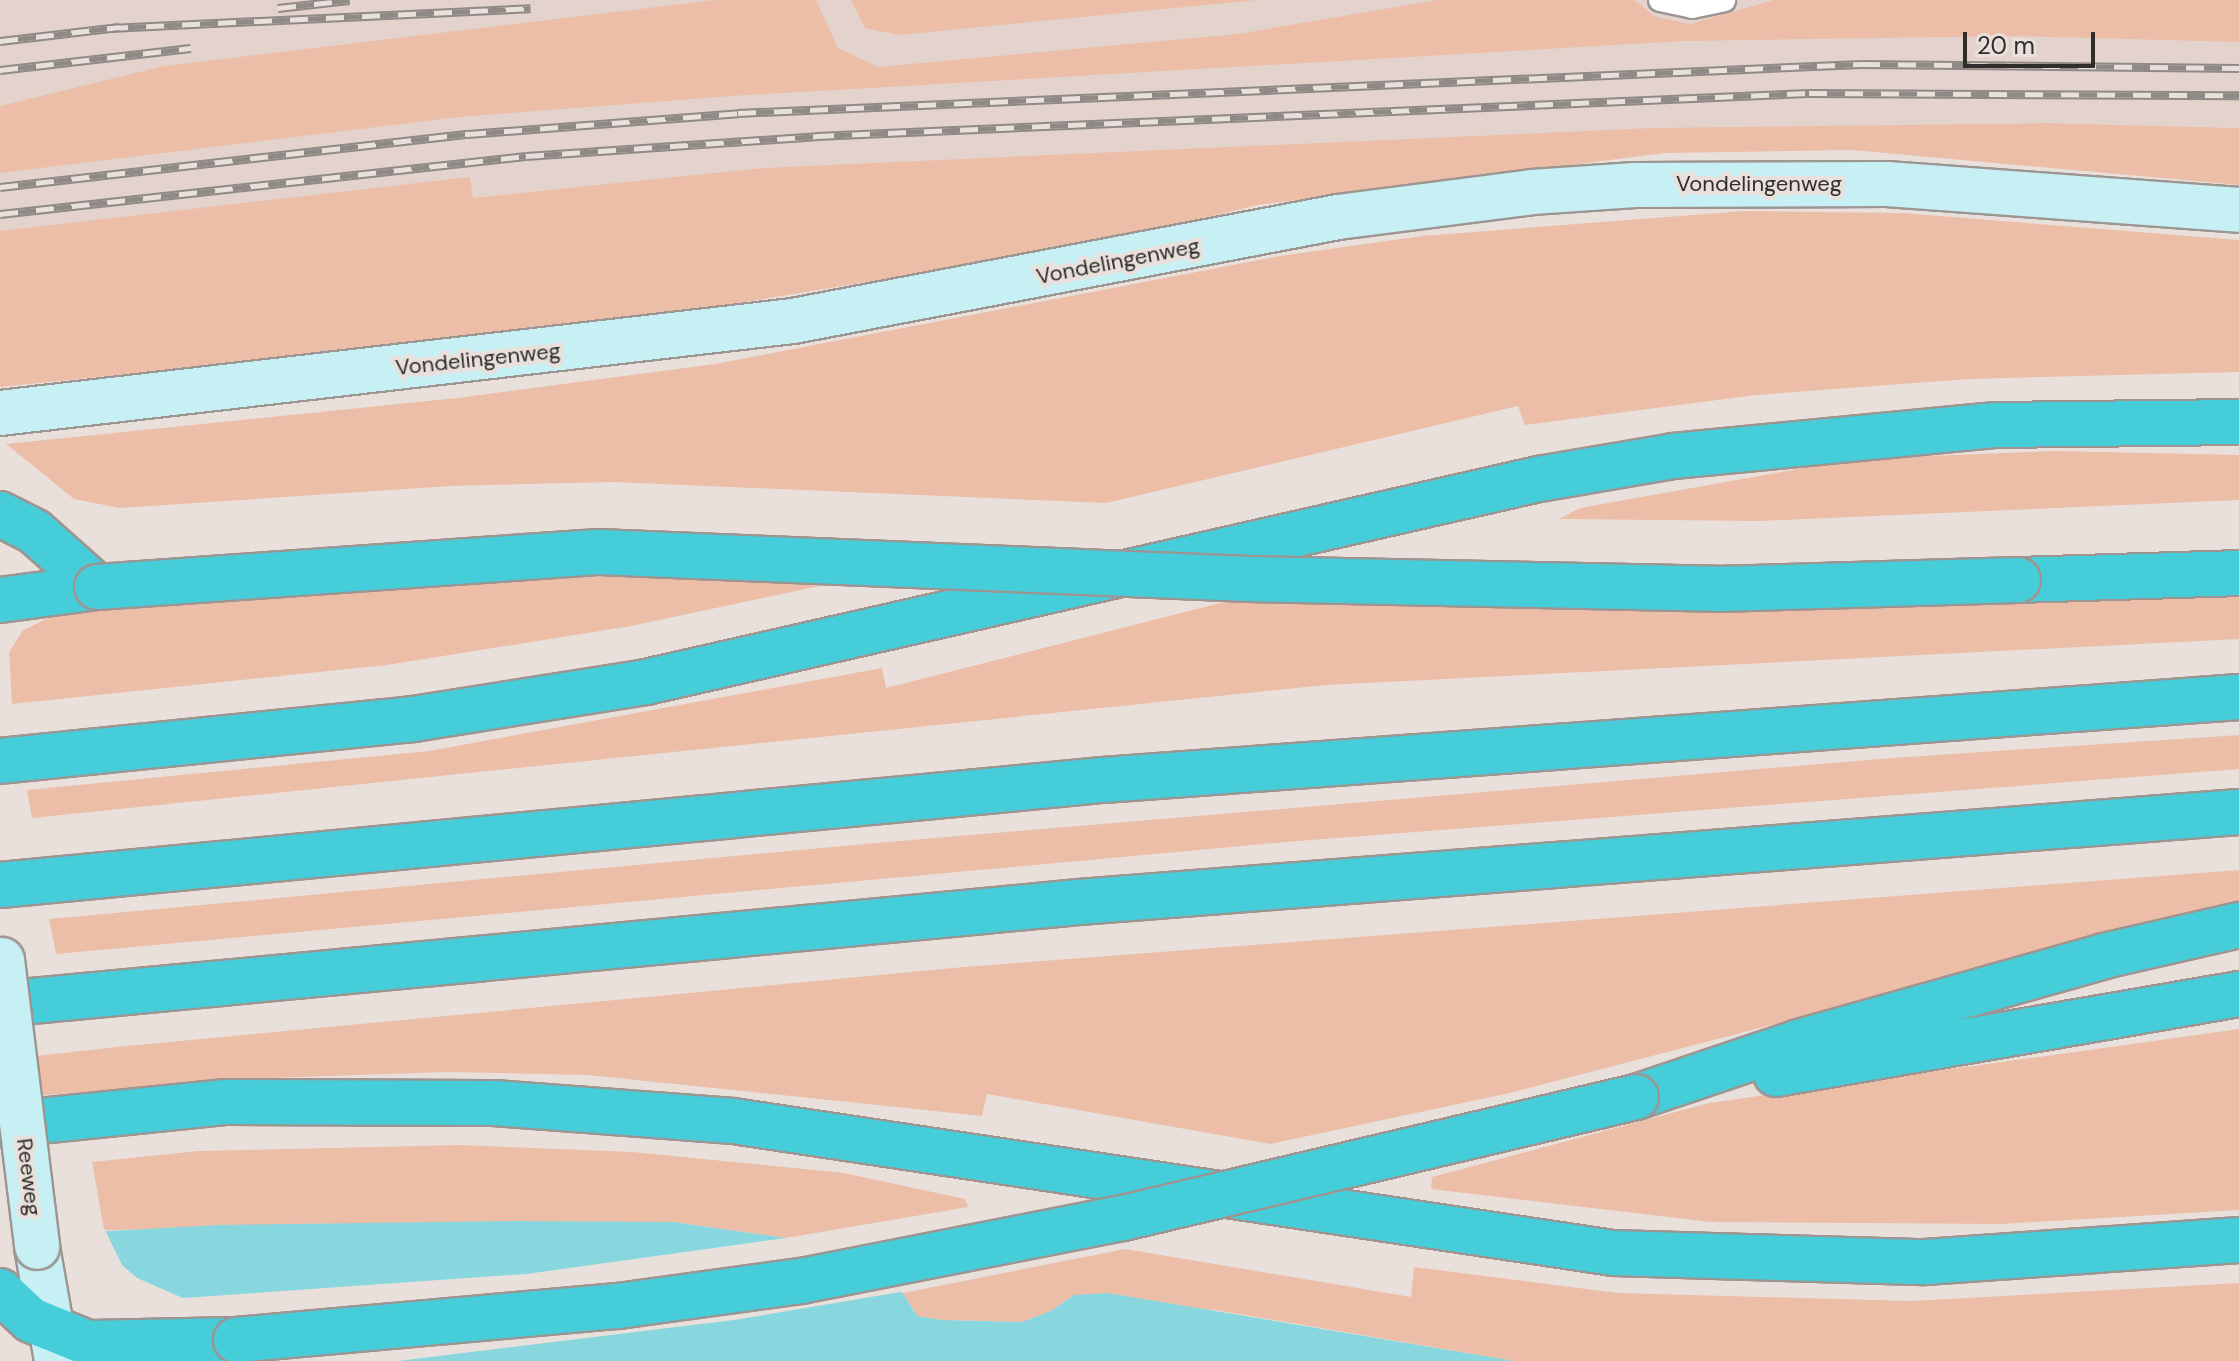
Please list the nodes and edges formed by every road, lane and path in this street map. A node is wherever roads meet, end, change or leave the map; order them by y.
1 (1660, 0) edge
2 (1724, 0) edge
3 (2239, 210) edge
4 (0, 413) edge
5 (2239, 422) edge
6 (0, 514) edge
7 (2239, 573) edge
8 (97, 587) junction
9 (0, 600) edge
10 (2239, 697) edge
11 (0, 761) edge
12 (2239, 812) edge
13 (0, 885) edge
14 (2239, 925) edge
15 (1, 952) edge
16 (2239, 994) edge
17 (0, 1004) edge
18 (1636, 1097) junction
19 (0, 1125) edge
20 (2239, 1240) edge
21 (37, 1247) junction
22 (0, 1279) edge
23 (0, 1291) edge
24 (55, 1346) edge
25 (221, 1350) edge

1 - 2 lane
3 - 4 main road, Vondelingenweg
5 - 11 highway
6 - 8 highway
7 - 8 highway, bridge
8 - 9 highway
10 - 13 highway
12 - 17 highway
14 - 18 highway
15 - 21 main road, Reeweg, bridge
16 - 18 highway
18 - 25 highway, bridge
19 - 20 highway
21 - 22 highway
21 - 24 main road, Reeweg
23 - 24 highway
24 - 25 highway

